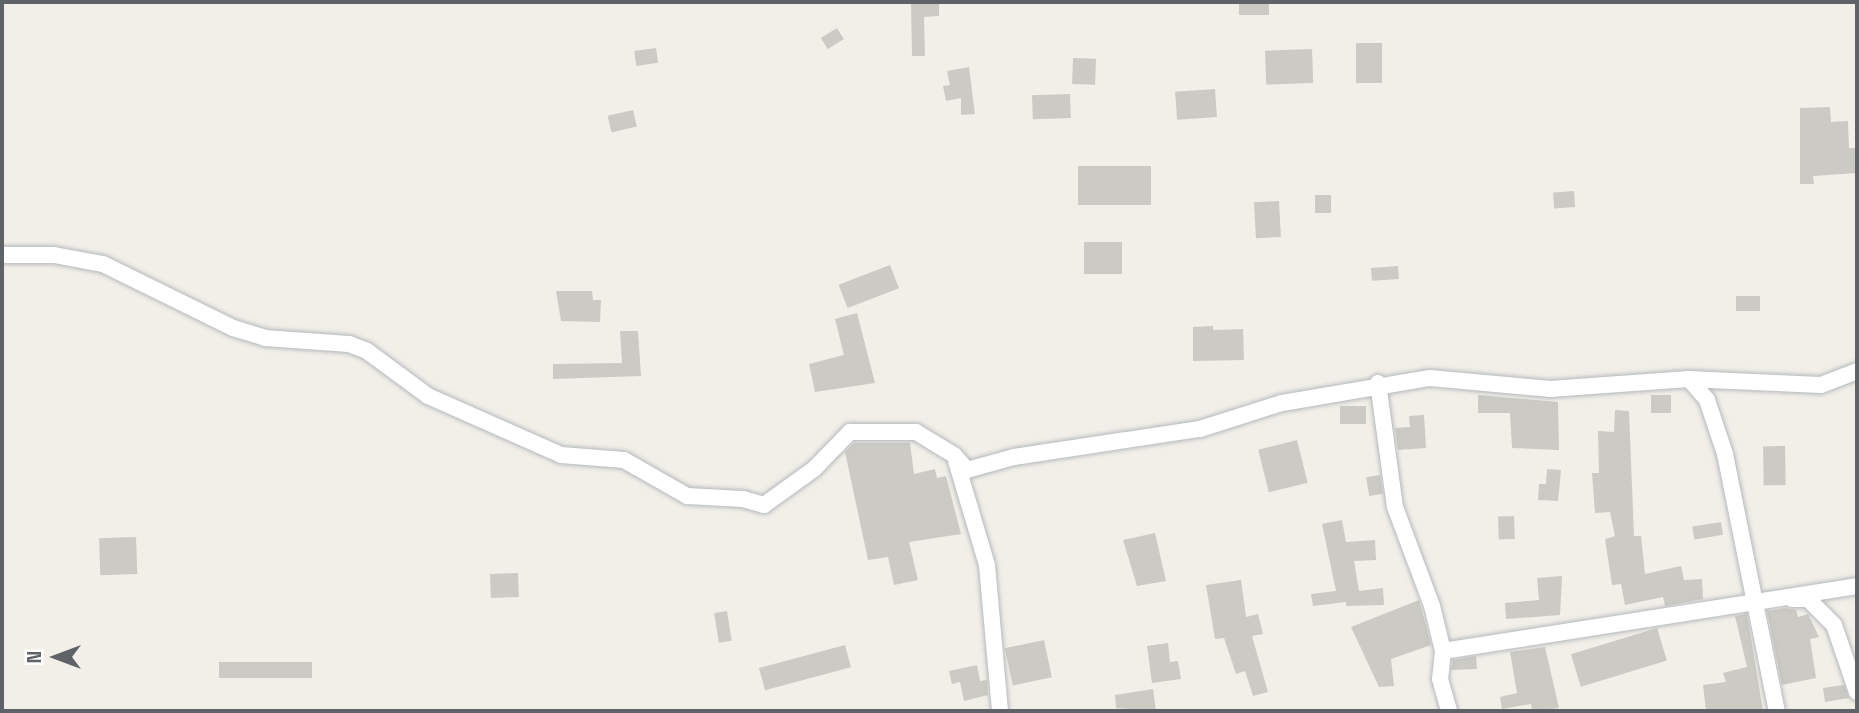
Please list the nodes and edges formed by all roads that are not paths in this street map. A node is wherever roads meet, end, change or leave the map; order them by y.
1 (2, 254) edge
2 (1857, 371) edge
3 (1689, 379) junction
4 (1378, 383) junction
5 (954, 455) junction
6 (1857, 586) edge
7 (1762, 600) junction
8 (1443, 651) junction
9 (1854, 674) edge
10 (1857, 692) edge
11 (1000, 711) edge
12 (1449, 711) edge
13 (1777, 711) edge

1 - 5 street
2 - 3 street
3 - 4 street
3 - 7 street
4 - 5 street
4 - 8 street
5 - 11 street
6 - 7 street
7 - 8 street
7 - 9 street
7 - 13 street
8 - 12 street
9 - 10 street

